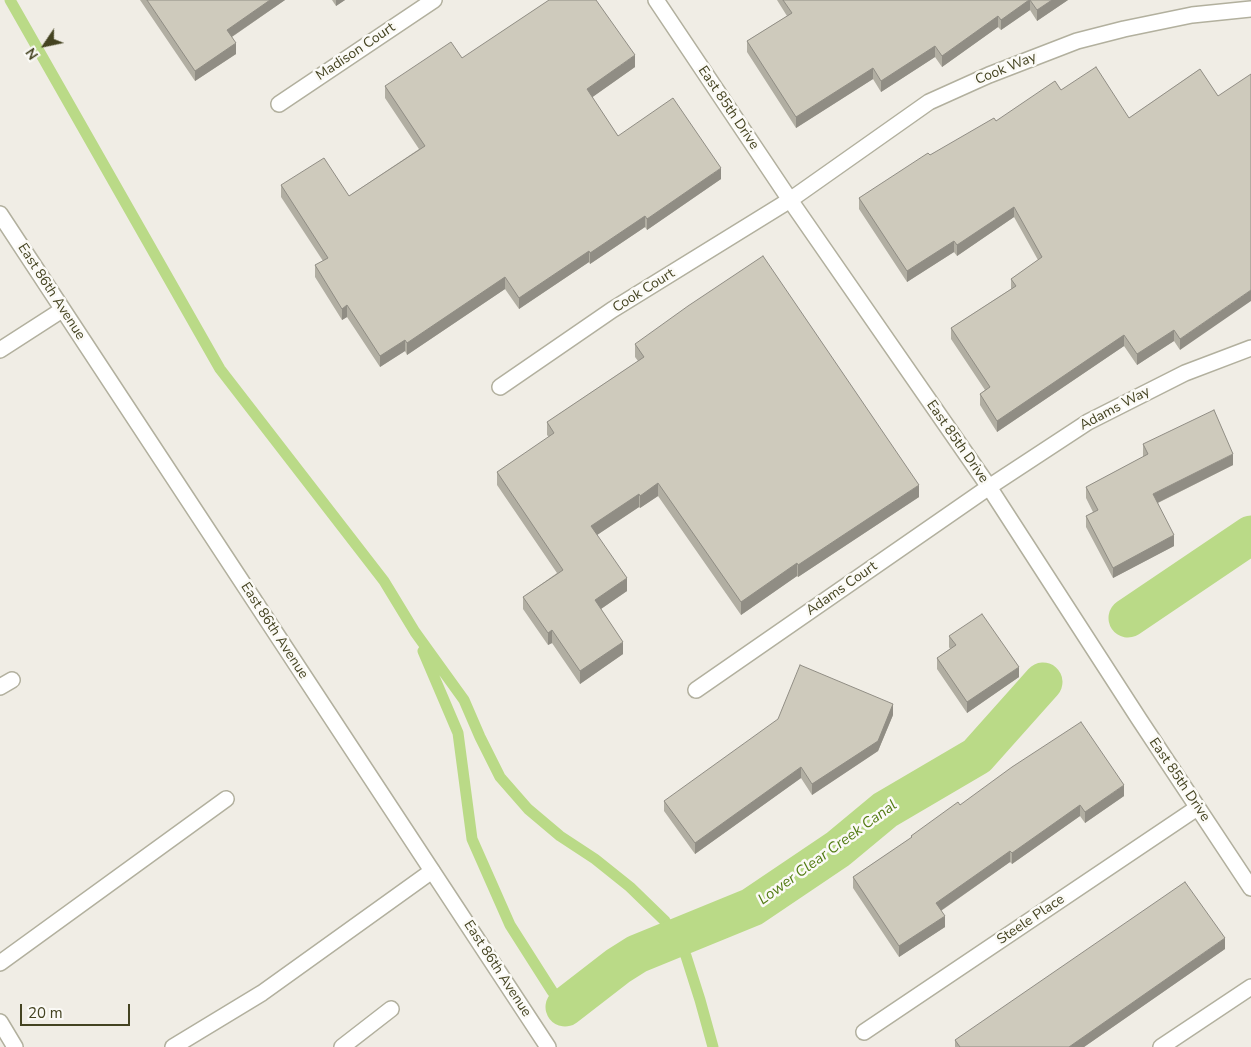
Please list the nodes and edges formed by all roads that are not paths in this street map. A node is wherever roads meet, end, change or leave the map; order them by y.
1 (434, 0) edge
2 (656, 0) edge
3 (1251, 9) edge
4 (278, 104) dead end
5 (790, 200) junction
6 (0, 214) edge
7 (62, 310) junction
8 (1251, 348) edge
9 (0, 350) edge
10 (500, 386) dead end
11 (989, 488) junction
12 (696, 690) dead end
13 (226, 799) dead end
14 (1197, 808) junction
15 (432, 871) junction
16 (1251, 888) edge
17 (0, 963) edge
18 (1251, 987) edge
19 (391, 1009) dead end
20 (0, 1022) edge
21 (864, 1032) dead end
22 (16, 1047) edge
23 (173, 1047) edge
24 (342, 1047) edge
25 (548, 1047) edge
26 (1161, 1047) edge

1 - 4 street, Madison Court
2 - 5 street, East 85th Drive
3 - 5 street, Cook Way
5 - 10 street, Cook Court
5 - 11 street, East 85th Drive
6 - 7 street, East 86th Avenue
7 - 9 street
7 - 15 street, East 86th Avenue
8 - 11 street, Adams Way
11 - 12 street, Adams Court
11 - 14 street, East 85th Drive
13 - 17 street
14 - 16 street, East 85th Drive
14 - 21 street, Steele Place
15 - 23 street
15 - 25 street, East 86th Avenue
18 - 26 street
19 - 24 street
20 - 22 street

